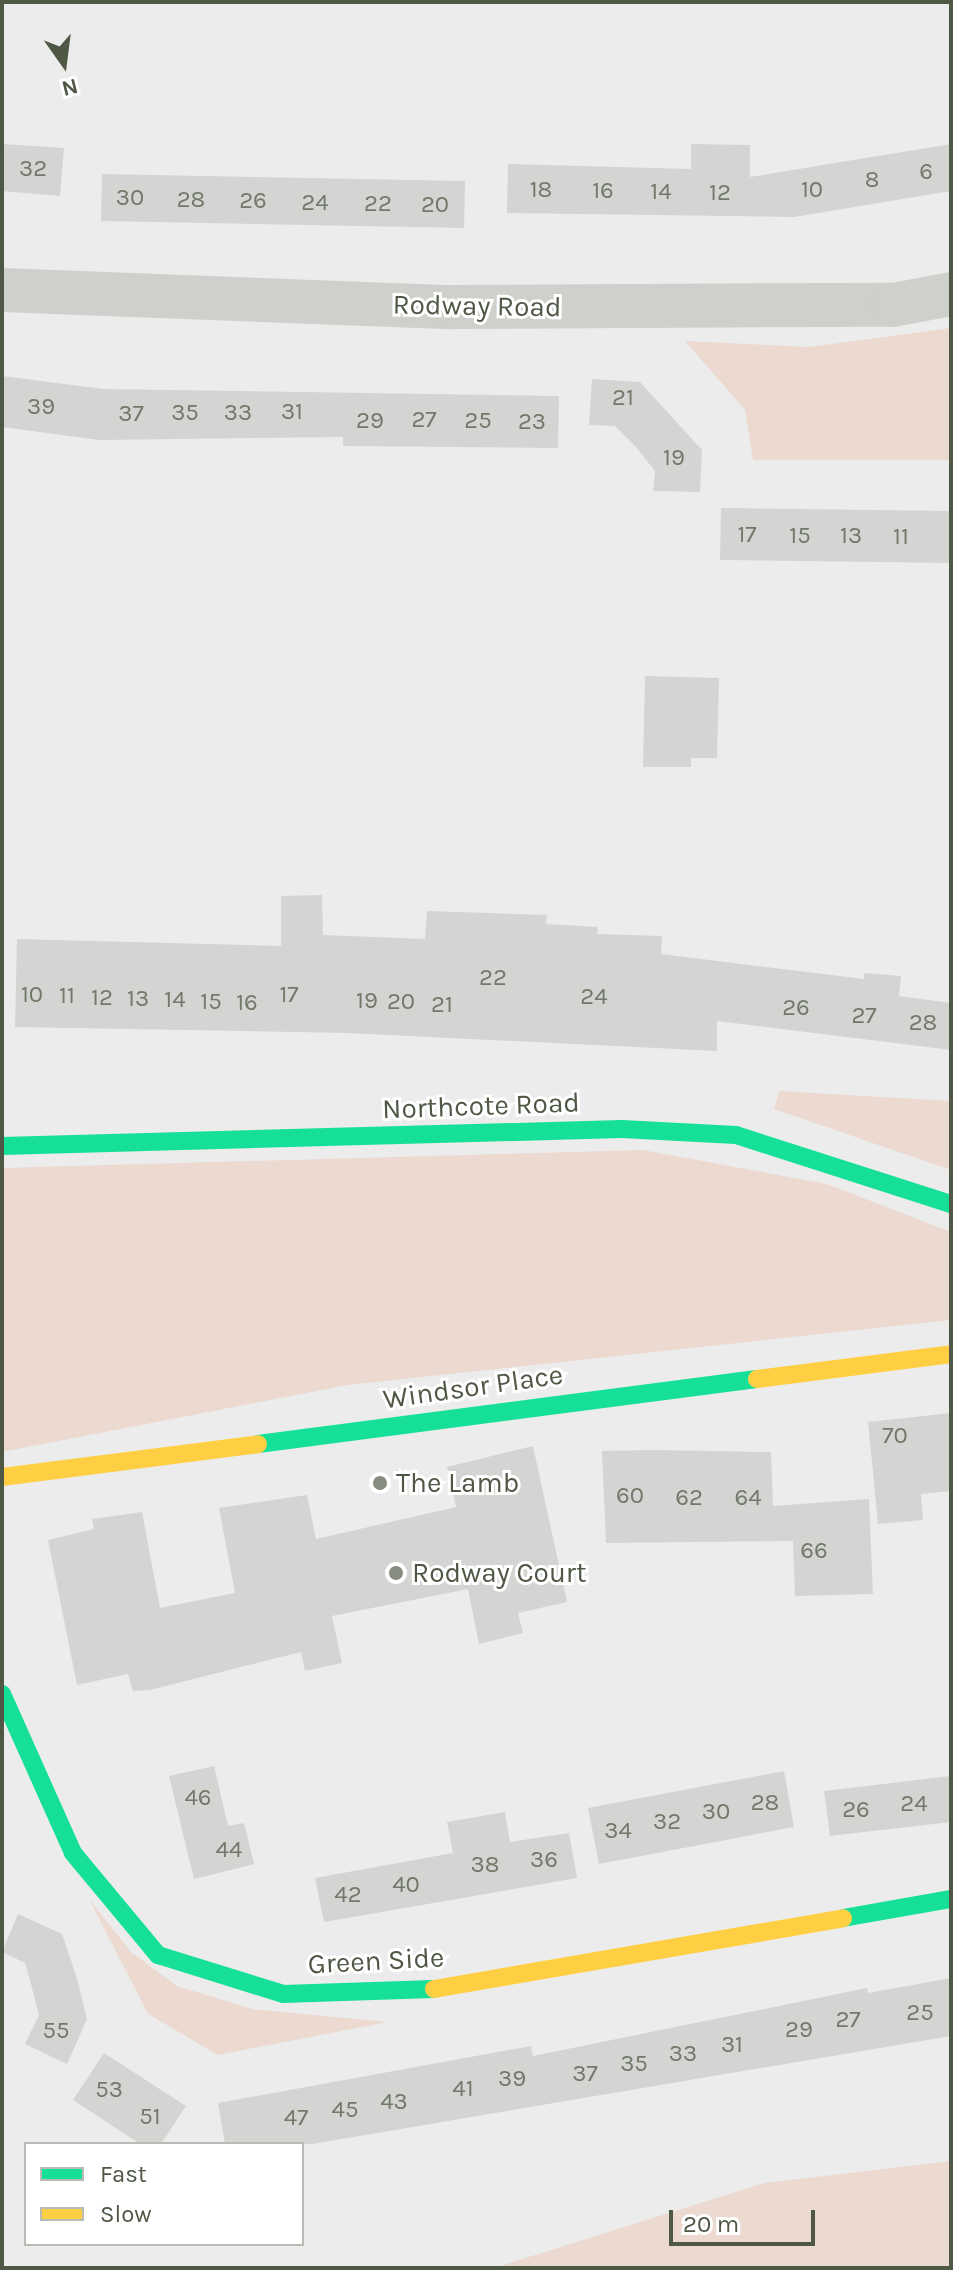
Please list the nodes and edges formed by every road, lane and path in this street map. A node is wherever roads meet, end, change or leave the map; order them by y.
1 (2, 290) edge
2 (951, 294) edge
3 (2, 1146) edge
4 (951, 1204) edge
5 (951, 1354) edge
6 (2, 1477) edge
7 (2, 1694) edge
8 (951, 1899) edge

1 - 2 street, Rodway Road
3 - 4 street, Northcote Road
5 - 6 street, Windsor Place
7 - 8 street, Green Side

